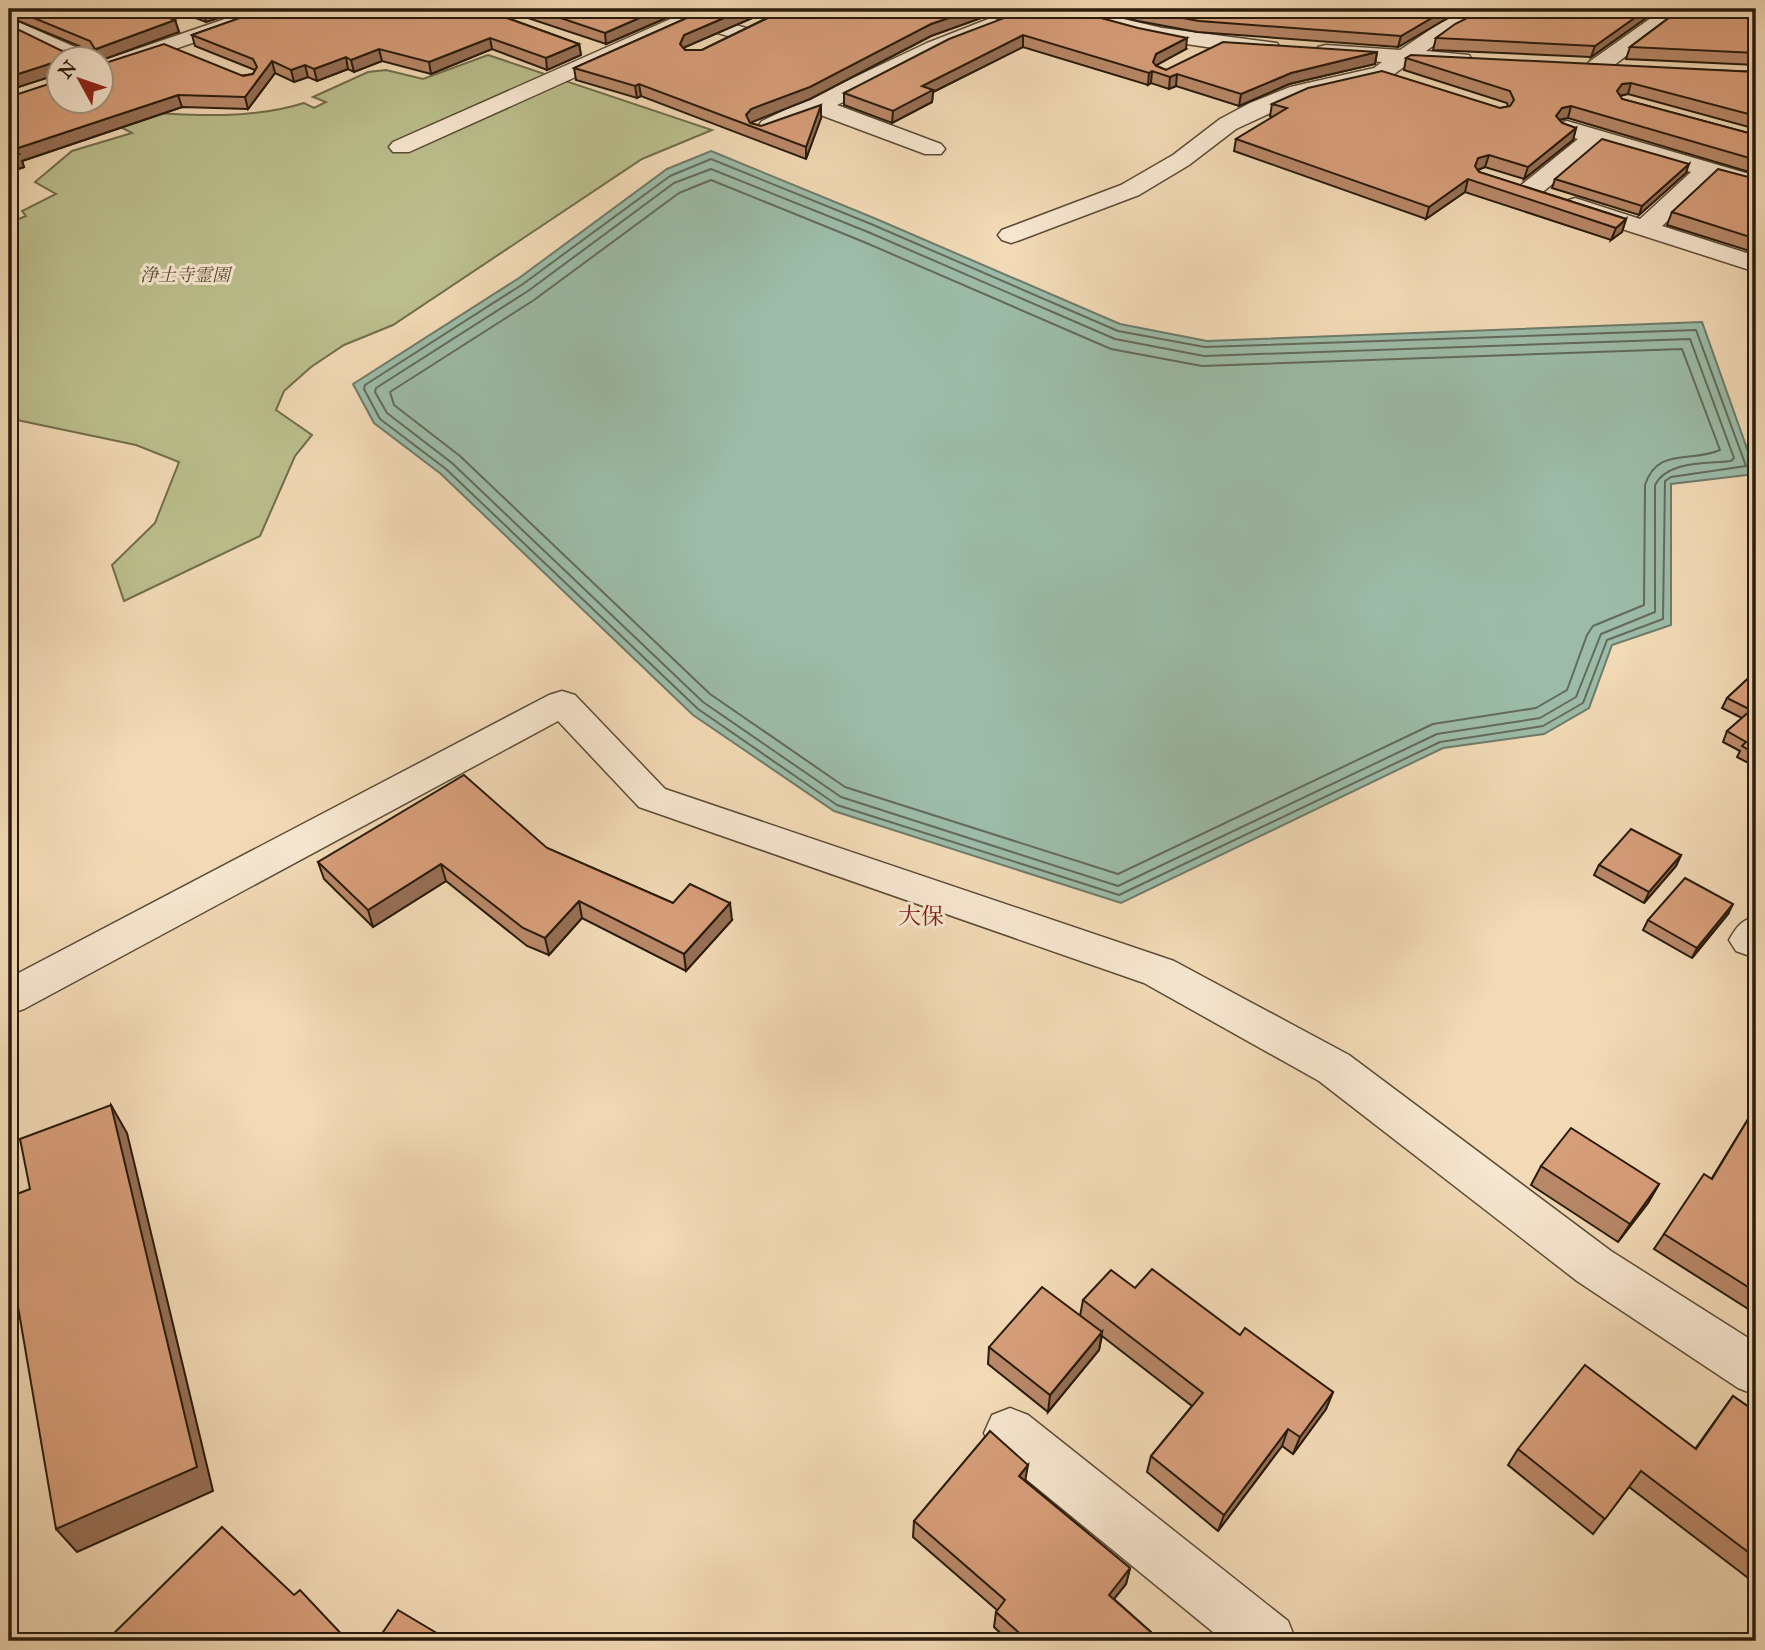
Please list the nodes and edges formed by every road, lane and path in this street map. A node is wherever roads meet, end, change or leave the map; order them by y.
1 (273, 9) edge
2 (1058, 9) edge
3 (1476, 10) edge
4 (700, 13) edge
5 (1009, 17) edge
6 (1665, 17) edge
7 (181, 23) dead end
8 (760, 23) edge
9 (9, 24) edge
10 (204, 32) junction
11 (738, 33) junction
12 (1217, 44) junction
13 (168, 45) junction
14 (55, 46) edge
15 (583, 47) dead end
16 (705, 49) edge
17 (607, 55) junction
18 (1401, 57) junction
19 (202, 59) edge
20 (1185, 61) edge
21 (1479, 61) edge
22 (116, 63) edge
23 (1570, 65) edge
24 (1597, 67) junction
25 (1628, 69) edge
26 (1381, 73) junction
27 (1407, 82) edge
28 (819, 106) junction
29 (1567, 128) edge
30 (761, 129) edge
31 (1595, 136) junction
32 (401, 147) dead end
33 (933, 149) dead end
34 (1708, 170) junction
35 (1756, 184) edge
36 (1645, 228) junction
37 (1011, 236) dead end
38 (1756, 264) edge
39 (9, 997) edge
40 (1756, 1371) edge
41 (1010, 1433) dead end
42 (1268, 1641) edge

1 - 10 street
2 - 12 street
3 - 18 street
4 - 11 street
4 - 17 street
5 - 28 street
6 - 24 street
7 - 10 street
8 - 11 street
9 - 14 street
10 - 13 street
11 - 16 street
12 - 18 street
12 - 20 street
13 - 19 street
13 - 22 street
15 - 17 street
17 - 32 street
18 - 21 street
18 - 26 street
23 - 24 street
24 - 25 street
26 - 27 street
26 - 37 street
28 - 30 street
28 - 33 street
29 - 31 street
31 - 34 street
31 - 36 street
34 - 35 street
34 - 36 street
36 - 38 street
39 - 40 street
41 - 42 street

